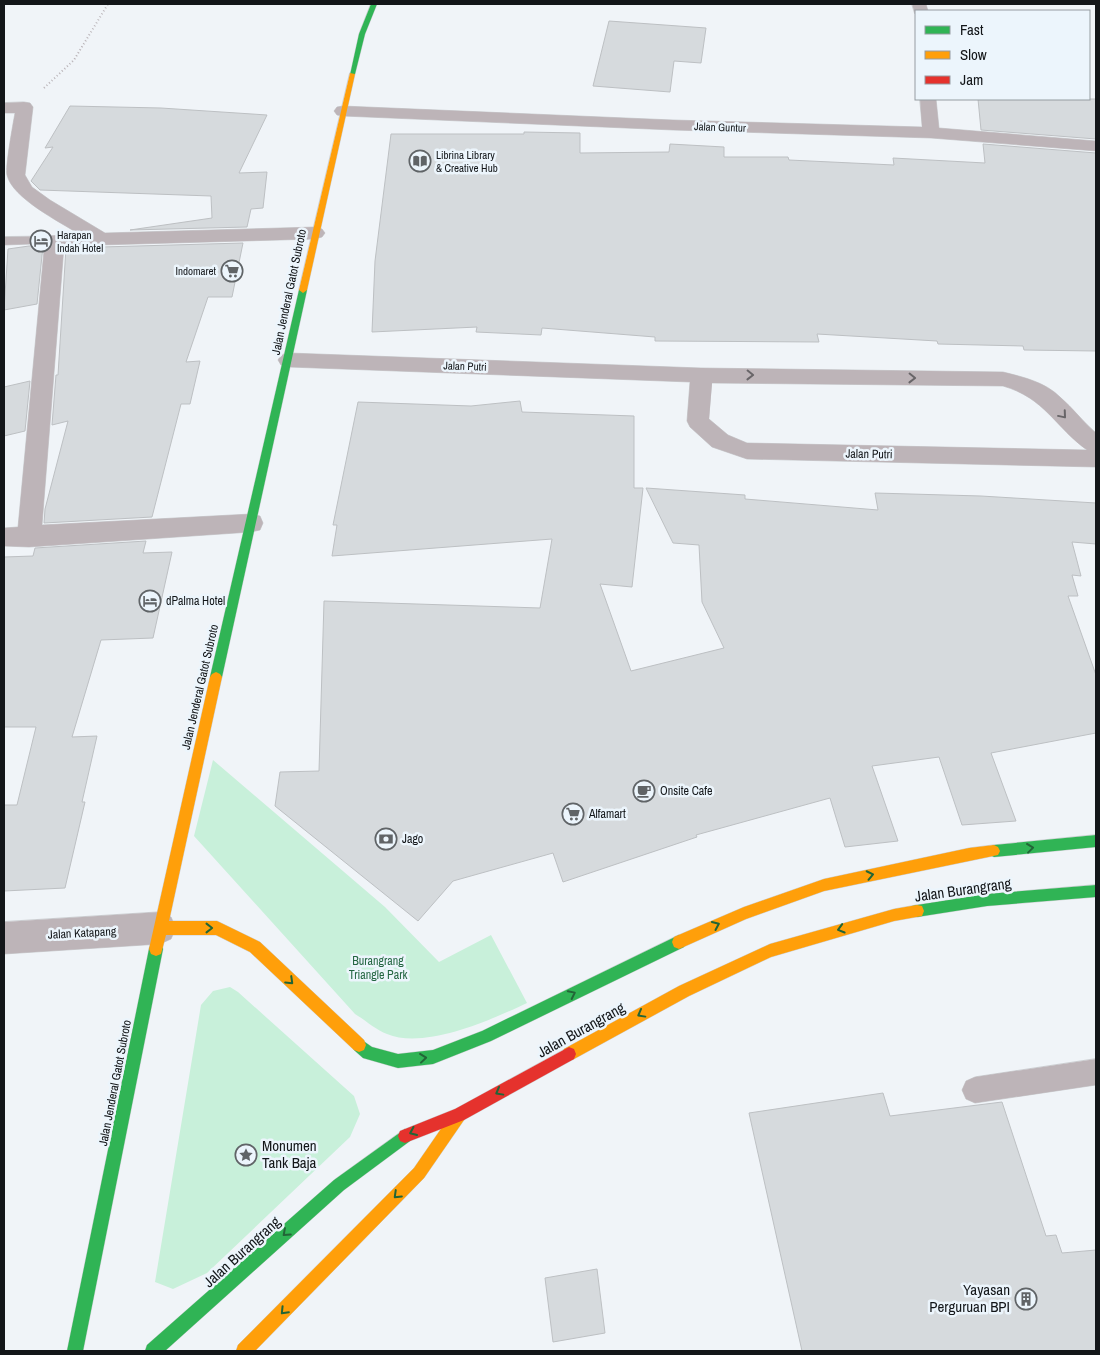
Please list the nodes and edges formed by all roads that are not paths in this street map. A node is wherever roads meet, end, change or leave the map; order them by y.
1 (374, 4) edge
2 (928, 100) edge
3 (4, 108) edge
4 (343, 111) junction
5 (931, 133) junction
6 (1096, 146) edge
7 (315, 233) junction
8 (100, 238) junction
9 (55, 240) junction
10 (4, 241) edge
11 (288, 360) junction
12 (701, 375) junction
13 (1096, 445) edge
14 (1096, 459) edge
15 (252, 523) junction
16 (29, 536) junction
17 (4, 537) edge
18 (1096, 841) edge
19 (1096, 891) edge
20 (160, 928) junction
21 (4, 938) edge
22 (1096, 1072) edge
23 (975, 1090) dead end
24 (459, 1115) junction
25 (75, 1351) edge
26 (153, 1351) edge
27 (244, 1351) edge

1 - 4 main road, Jalan Jenderal Gatot Subroto
2 - 5 street
3 - 8 street
4 - 5 street, Jalan Guntur
4 - 7 main road, Jalan Jenderal Gatot Subroto
5 - 6 street, Jalan Guntur
7 - 8 street
7 - 11 main road, Jalan Jenderal Gatot Subroto
8 - 9 street
9 - 10 lane
9 - 16 street
11 - 12 street, Jalan Putri
11 - 15 main road, Jalan Jenderal Gatot Subroto
12 -> 13 street, Jalan Putri
12 - 14 street, Jalan Putri
15 - 16 street
15 - 20 main road, Jalan Jenderal Gatot Subroto
16 - 17 street
20 -> 18 main road
19 -> 24 main road, Jalan Burangrang
20 - 21 street, Jalan Katapang
20 - 25 main road, Jalan Jenderal Gatot Subroto
22 - 23 lane
24 -> 26 main road, Jalan Burangrang
24 -> 27 main road

